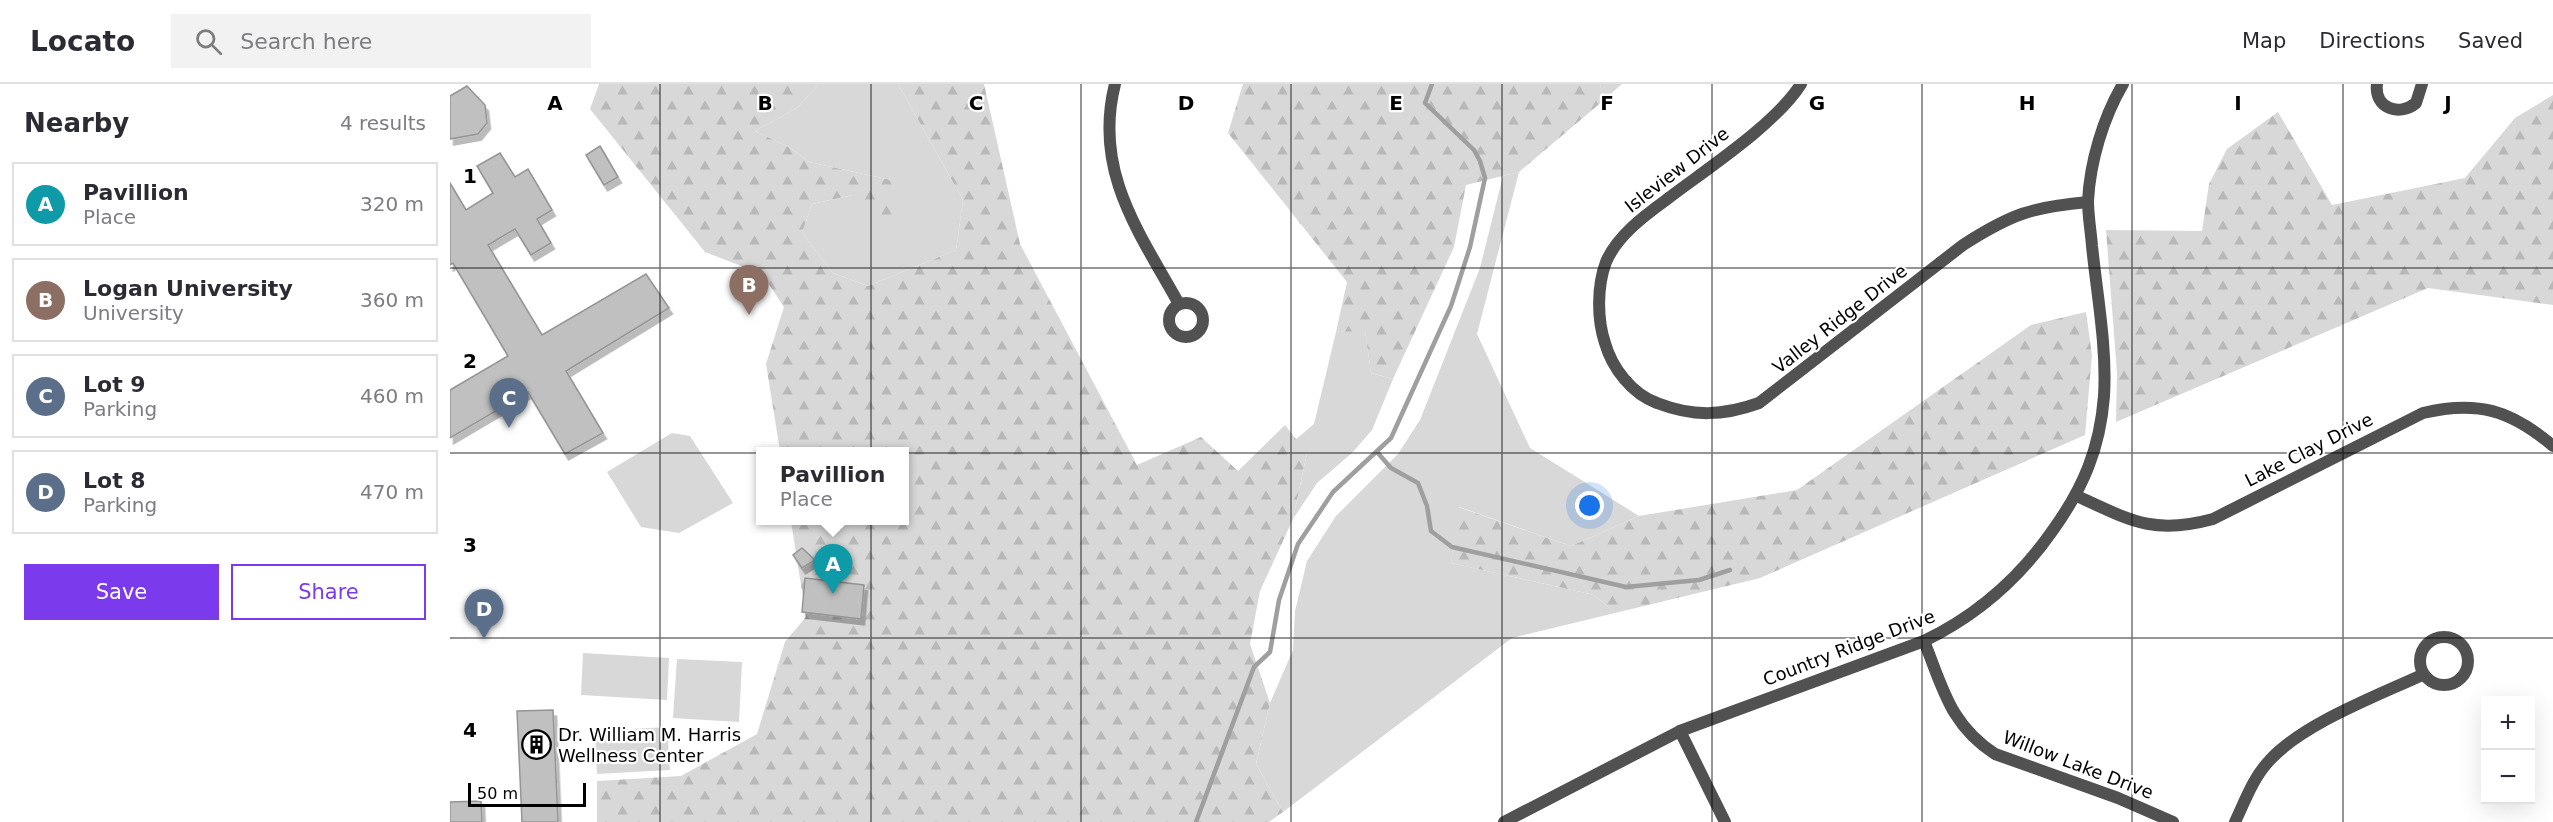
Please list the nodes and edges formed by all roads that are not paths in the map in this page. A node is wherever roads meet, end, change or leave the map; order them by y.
1 (1115, 84) edge
2 (1800, 84) edge
3 (2123, 84) edge
4 (2377, 84) edge
5 (2422, 84) edge
6 (2088, 202) junction
7 (1179, 304) dead end
8 (1616, 368) joint
9 (2553, 446) edge
10 (2078, 496) junction
11 (1923, 641) junction
12 (2422, 675) junction
13 (1680, 731) junction
14 (1504, 822) edge
15 (1725, 822) edge
16 (2174, 822) edge
17 (2235, 822) edge

1 - 7 street
2 - 8 street, Isleview Drive
3 - 6 street, Country Ridge Drive
4 - 5 street
6 - 8 street, Valley Ridge Drive
6 - 10 street, Country Ridge Drive
9 - 10 street, Lake Clay Drive
10 - 11 street, Country Ridge Drive
11 - 13 street, Country Ridge Drive
11 - 16 street, Willow Lake Drive
12 - 12 street
12 - 17 street
13 - 14 street, Country Ridge Drive
13 - 15 street

